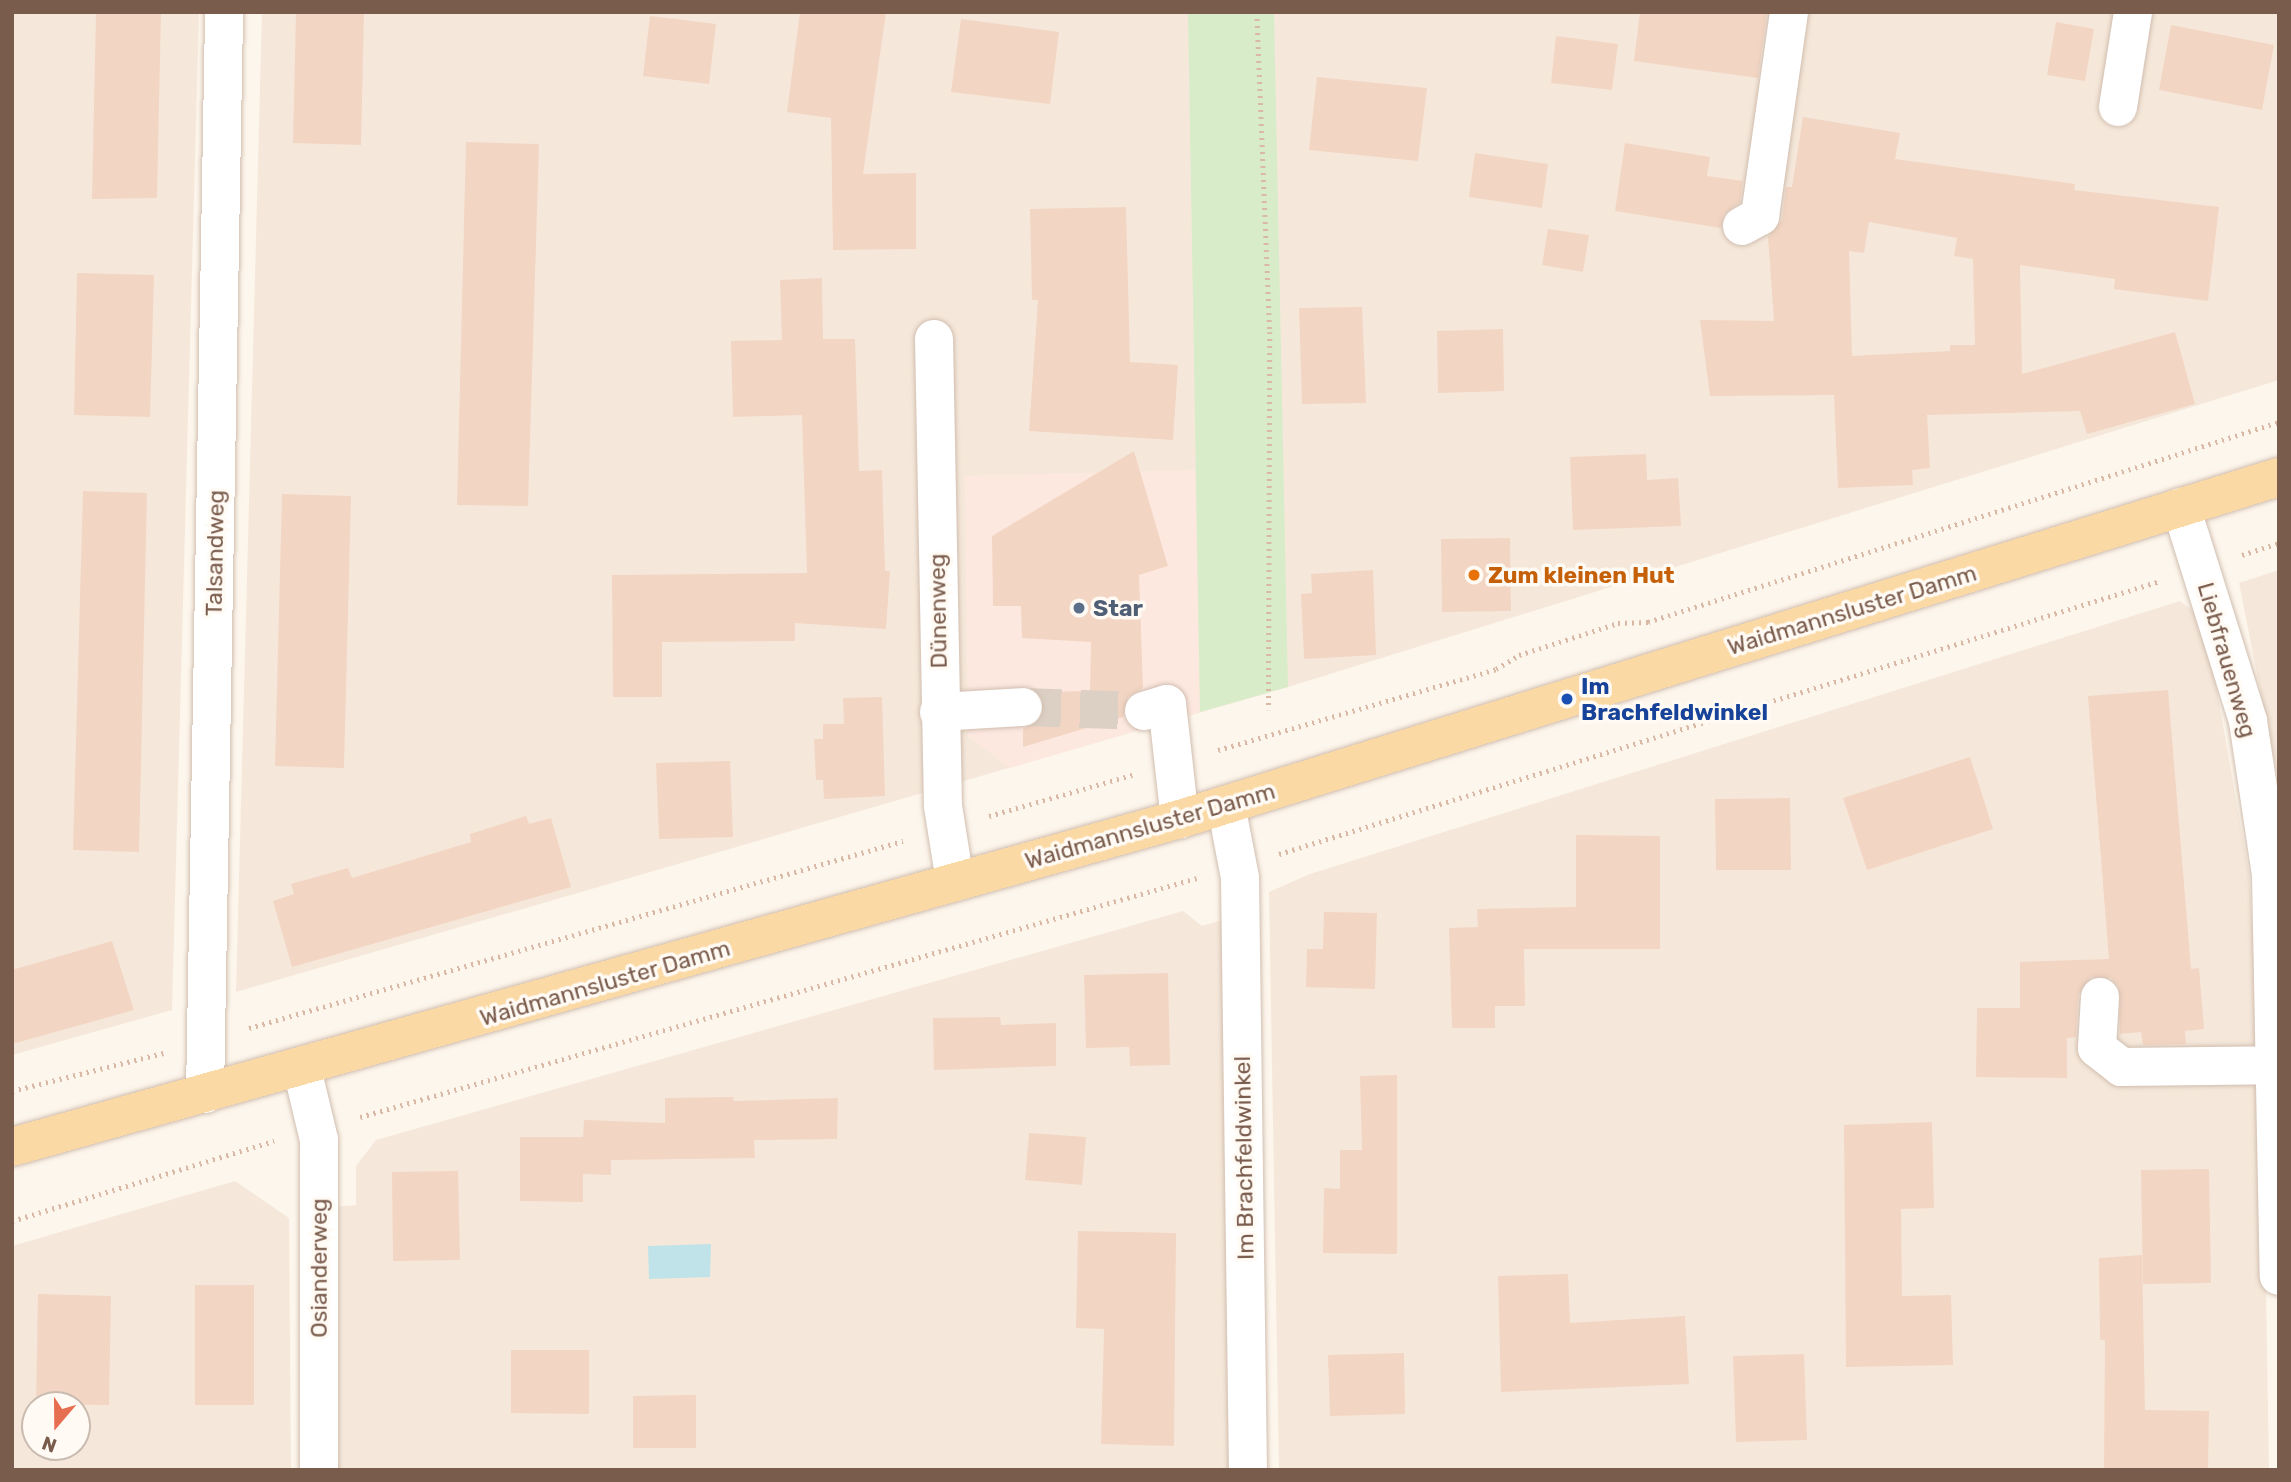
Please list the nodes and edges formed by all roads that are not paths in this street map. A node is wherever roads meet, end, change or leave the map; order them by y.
1 (224, 12) edge
2 (1790, 12) edge
3 (2133, 12) edge
4 (2118, 107) dead end
5 (1742, 226) dead end
6 (934, 339) dead end
7 (2279, 477) edge
8 (2181, 507) junction
9 (1023, 707) tunnel mouth
10 (1144, 711) tunnel mouth
11 (939, 712) junction
12 (1226, 805) junction
13 (1180, 820) junction
14 (955, 882) junction
15 (2100, 997) dead end
16 (2274, 1065) junction
17 (302, 1069) junction
18 (205, 1094) junction
19 (12, 1147) edge
20 (2279, 1276) edge
21 (319, 1470) edge
22 (1248, 1470) edge

1 - 18 street, Talsandweg
2 - 5 street
3 - 4 street
6 - 11 street, Dünenweg
7 - 8 main road, Waidmannsluster Damm
8 - 12 main road, Waidmannsluster Damm
8 - 16 street, Liebfrauenweg
9 - 11 street
10 - 13 street
11 - 14 street, Dünenweg
12 - 13 main road, Waidmannsluster Damm
12 - 22 street, Im Brachfeldwinkel
13 - 14 main road, Waidmannsluster Damm
14 - 17 main road, Waidmannsluster Damm
15 - 16 street
16 - 20 street, Liebfrauenweg
17 - 18 main road, Waidmannsluster Damm
17 - 21 street, Osianderweg
18 - 19 main road, Waidmannsluster Damm

